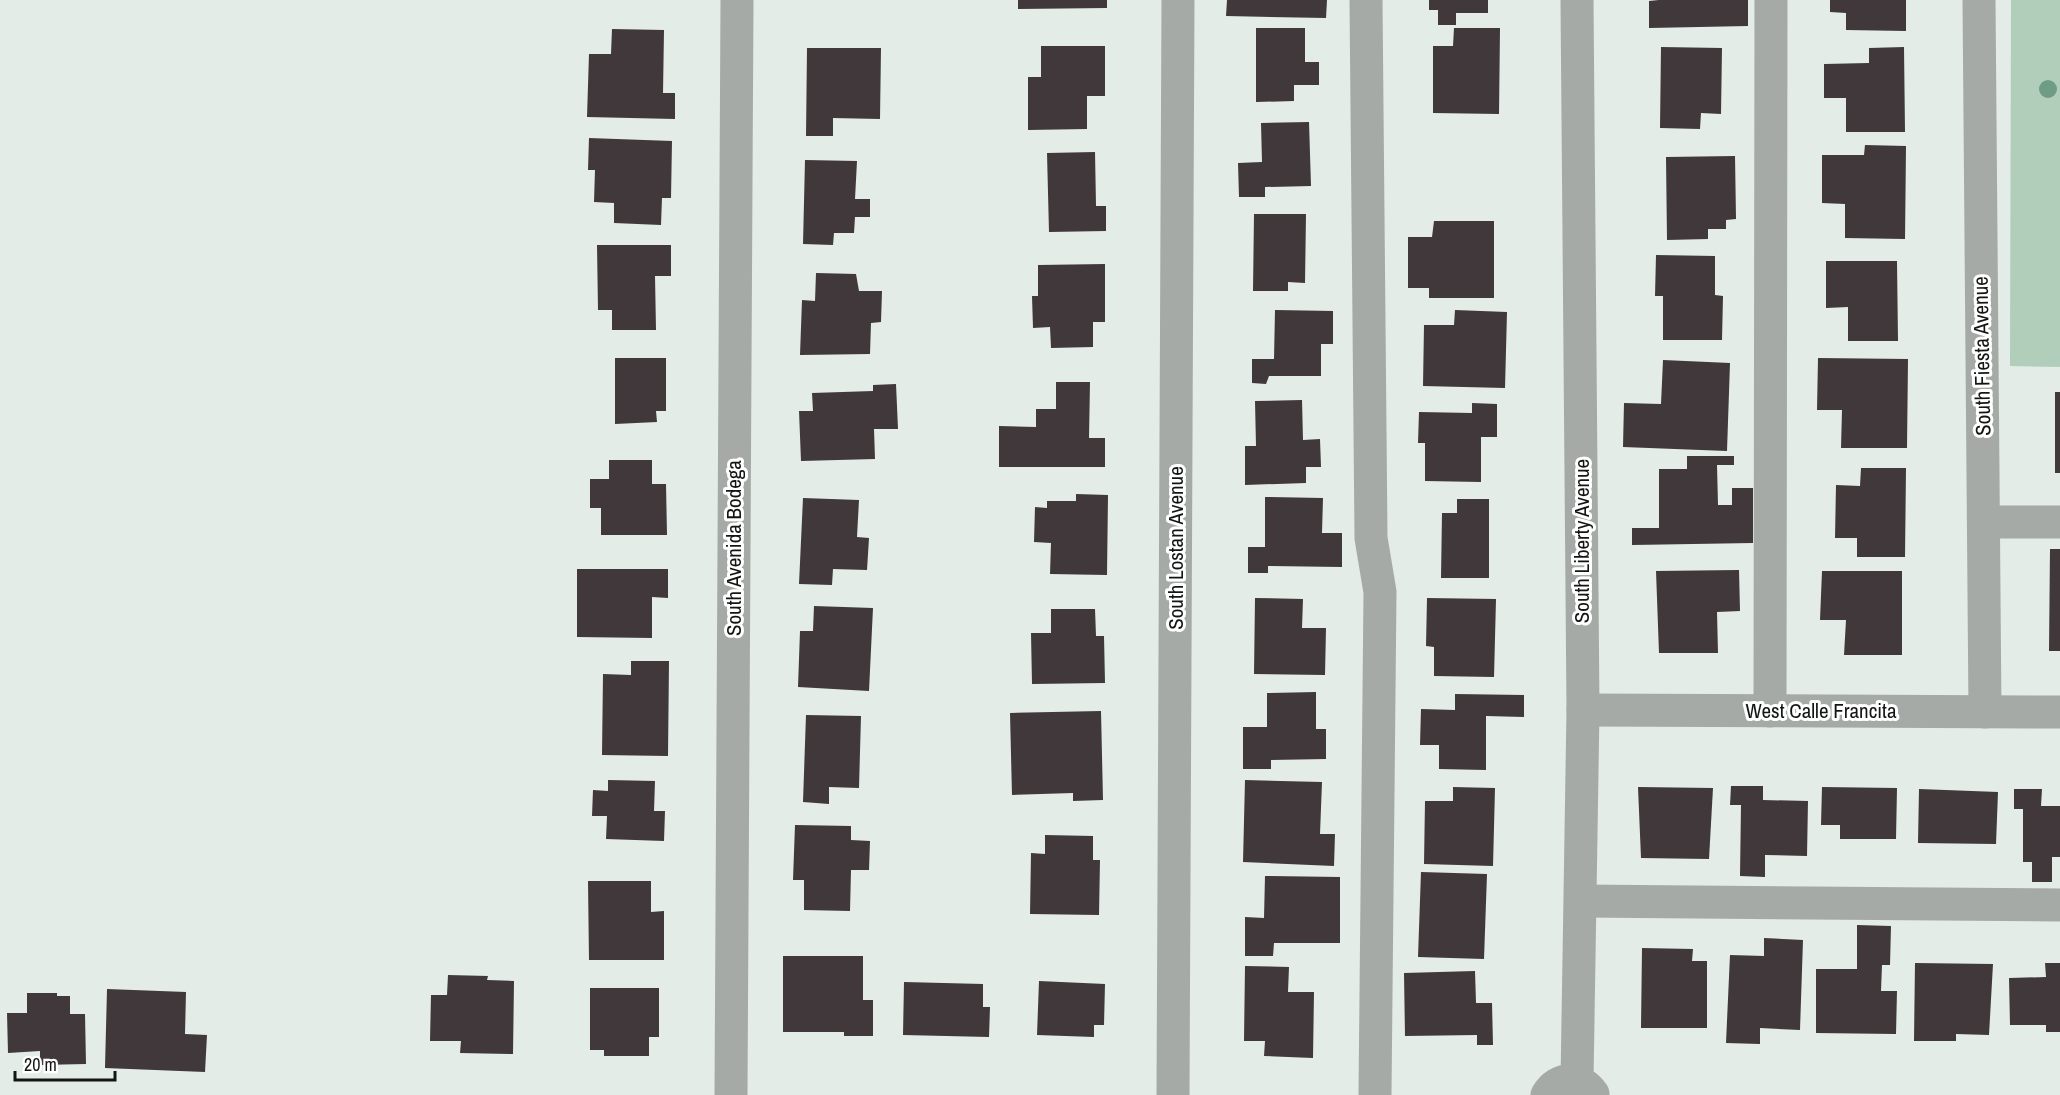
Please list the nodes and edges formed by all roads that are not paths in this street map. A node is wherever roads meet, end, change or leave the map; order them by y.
1 (737, 0) edge
2 (1178, 0) edge
3 (1366, 0) edge
4 (1577, 0) edge
5 (1771, 0) edge
6 (1979, 0) edge
7 (1984, 522) junction
8 (2060, 522) edge
9 (1583, 710) junction
10 (1770, 711) junction
11 (1985, 712) junction
12 (2060, 712) edge
13 (1582, 901) junction
14 (2060, 905) edge
15 (1586, 1088) edge
16 (731, 1095) edge
17 (1173, 1095) edge
18 (1375, 1095) edge
19 (1547, 1095) edge

1 - 16 street, South Avenida Bodega
2 - 17 street, South Lostan Avenue
3 - 18 street
4 - 9 street, South Liberty Avenue
5 - 10 street
6 - 7 street, South Fiesta Avenue
7 - 8 street
7 - 11 street, South Fiesta Avenue
9 - 10 street, West Calle Francita
9 - 13 street, South Liberty Avenue
10 - 11 street, West Calle Francita
11 - 12 street, West Calle Francita
13 - 14 street
13 - 15 street, South Liberty Avenue
15 - 19 street

